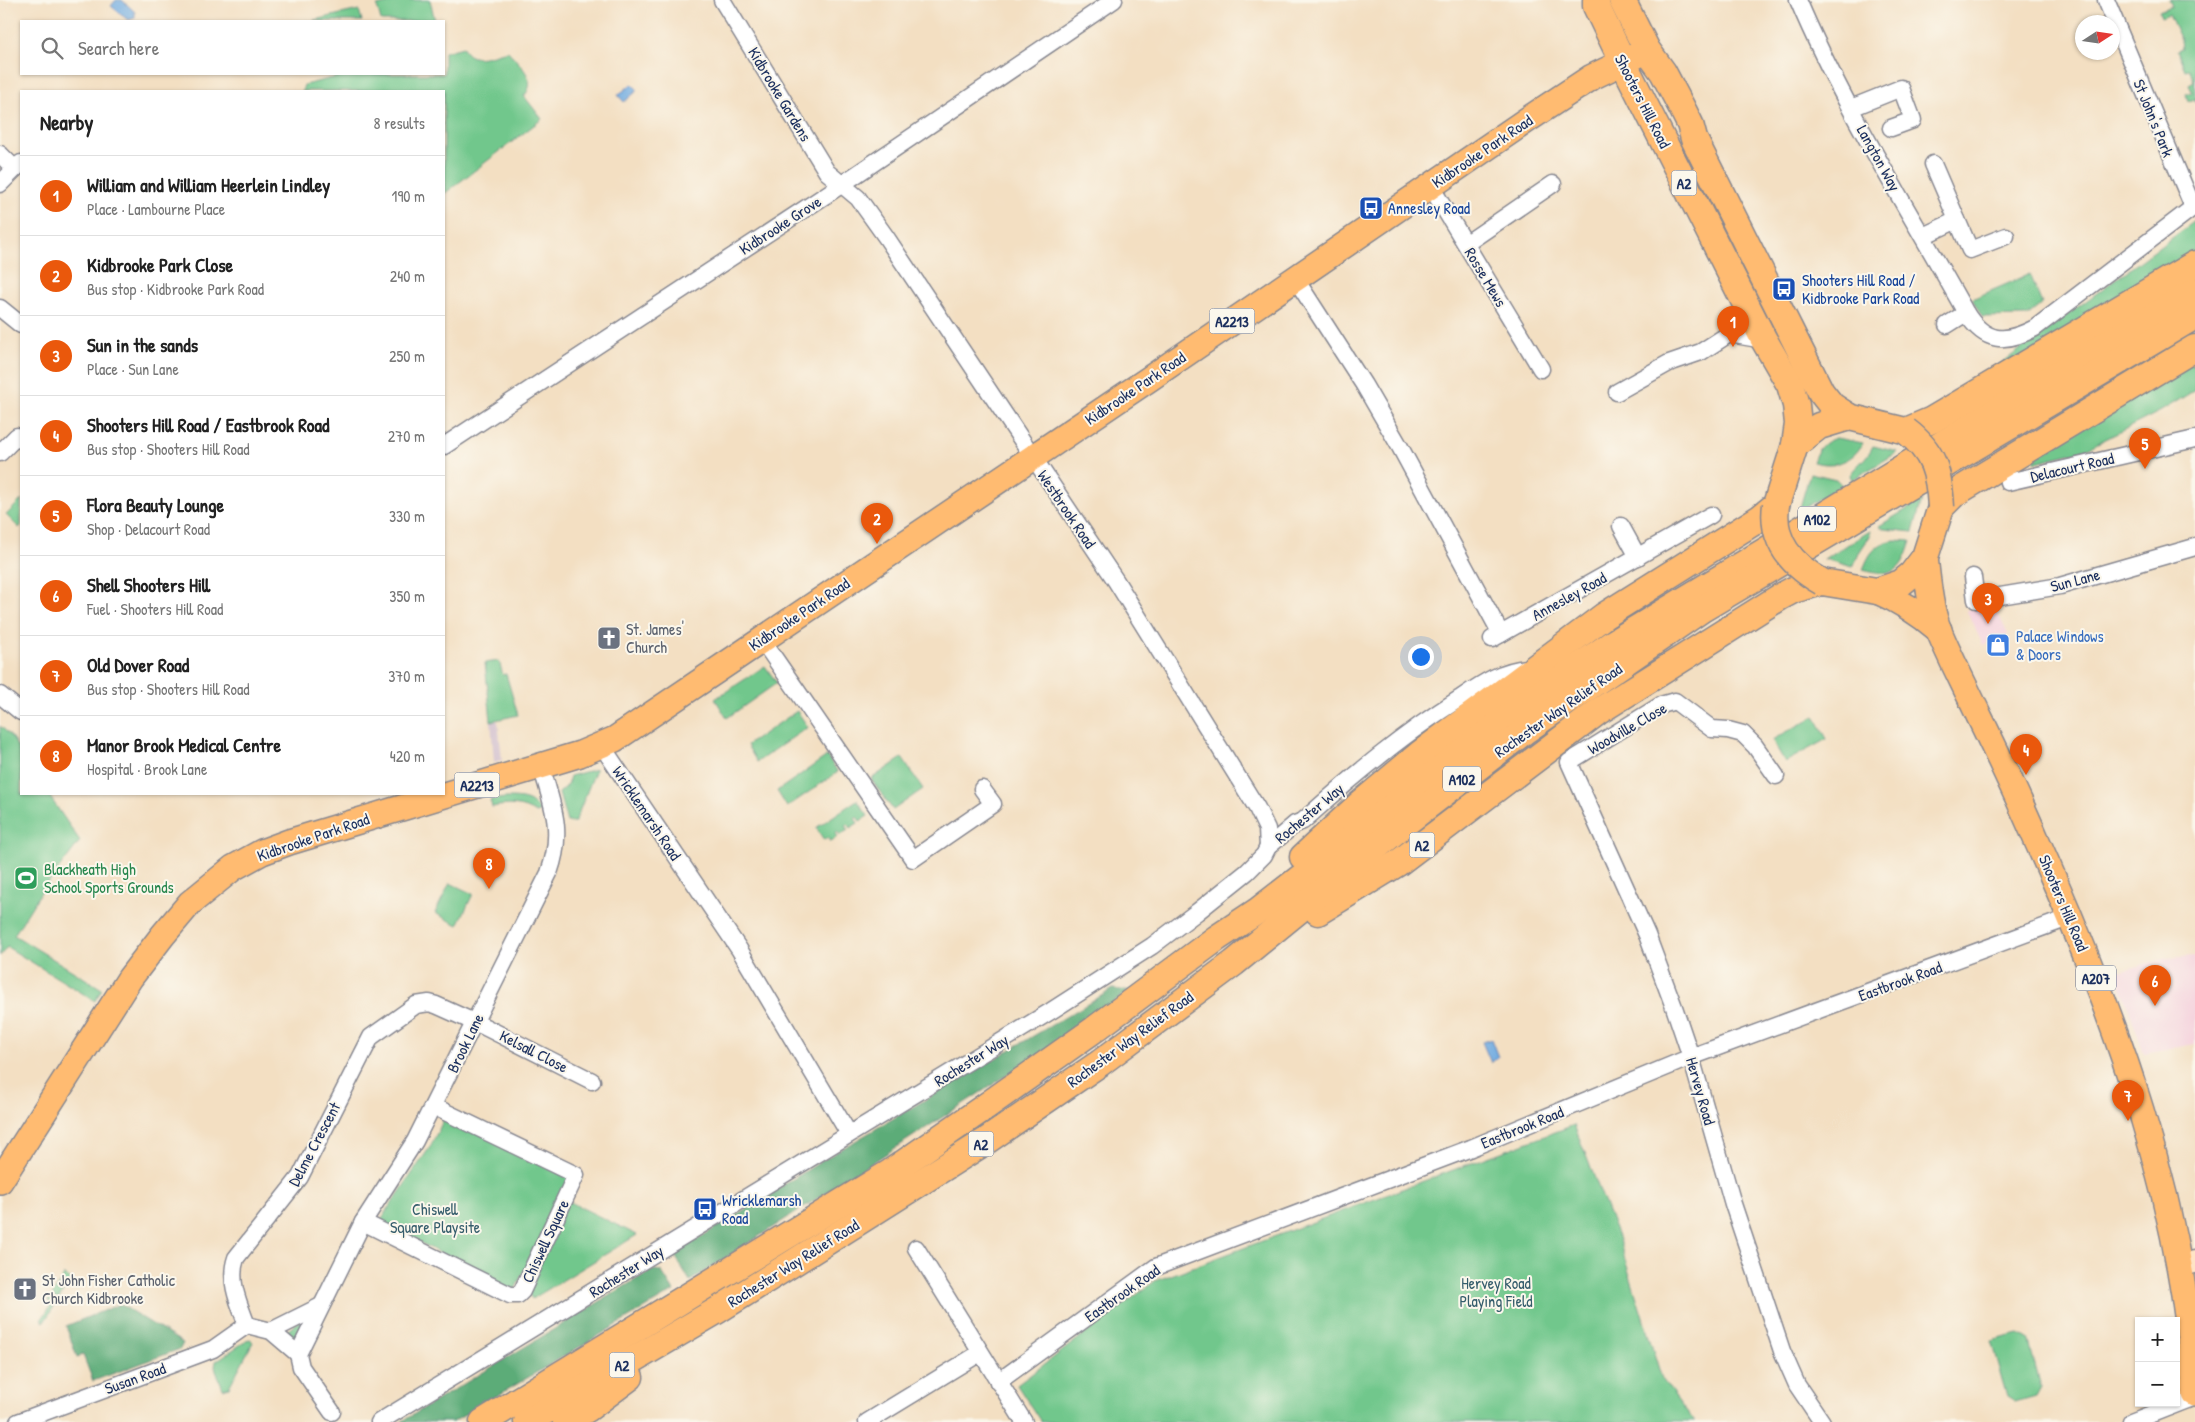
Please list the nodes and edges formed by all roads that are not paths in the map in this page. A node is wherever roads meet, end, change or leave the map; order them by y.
1 (722, 0) edge
2 (1114, 0) edge
3 (1596, 0) edge
4 (1622, 0) edge
5 (1798, 0) edge
6 (2106, 0) edge
7 (1647, 50) junction
8 (1623, 62) junction
9 (1851, 108) junction
10 (1891, 128) dead end
11 (0, 154) edge
12 (1933, 164) dead end
13 (18, 166) edge
14 (0, 184) edge
15 (1553, 184) dead end
16 (841, 185) junction
17 (1430, 185) junction
18 (2194, 207) edge
19 (1957, 220) junction
20 (1923, 236) junction
21 (2006, 236) dead end
22 (1467, 243) junction
23 (2195, 264) edge
24 (1295, 278) junction
25 (2195, 291) edge
26 (1746, 304) junction
27 (0, 308) edge
28 (1966, 313) junction
29 (2195, 316) edge
30 (20, 324) edge
31 (1947, 325) dead end
32 (1729, 334) junction
33 (1764, 340) junction
34 (2195, 348) edge
35 (1541, 369) dead end
36 (1801, 380) junction
37 (1617, 392) dead end
38 (1849, 417) junction
39 (1906, 431) junction
40 (20, 439) edge
41 (2195, 439) edge
42 (445, 445) edge
43 (1795, 445) junction
44 (0, 453) edge
45 (1033, 457) junction
46 (2008, 482) dead end
47 (1776, 505) junction
48 (1941, 507) junction
49 (1711, 515) dead end
50 (1621, 526) dead end
51 (2195, 547) edge
52 (1638, 557) junction
53 (1925, 557) junction
54 (1973, 578) dead end
55 (1822, 582) junction
56 (1877, 592) junction
57 (1939, 630) junction
58 (762, 640) junction
59 (1542, 677) junction
60 (0, 695) edge
61 (20, 711) edge
62 (602, 746) junction
63 (1569, 762) joint
64 (541, 766) junction
65 (1776, 776) dead end
66 (982, 789) dead end
67 (445, 794) edge
68 (443, 795) edge
69 (1268, 847) junction
70 (2071, 917) junction
71 (1234, 963) junction
72 (474, 1023) junction
73 (1691, 1057) junction
74 (592, 1081) dead end
75 (433, 1106) junction
76 (849, 1134) junction
77 (0, 1181) edge
78 (363, 1222) junction
79 (916, 1248) dead end
80 (2188, 1273) edge
81 (321, 1306) junction
82 (718, 1310) junction
83 (247, 1325) junction
84 (271, 1331) junction
85 (980, 1353) junction
86 (298, 1354) junction
87 (998, 1382) junction
88 (2195, 1383) edge
89 (332, 1412) dead end
90 (18, 1422) edge
91 (379, 1422) edge
92 (483, 1422) edge
93 (527, 1422) edge
94 (566, 1422) edge
95 (867, 1422) edge
96 (1024, 1422) edge
97 (1822, 1422) edge
98 (2131, 1422) edge

1 - 16 street, Kidbrooke Gardens
2 - 16 street, Kidbrooke Grove
3 - 8 highway, Shooters Hill Road / A2
4 - 7 highway, Shooters Hill Road / A2
5 - 9 street, Langton Way
6 - 18 street, St John's Park
7 - 8 main road, Kidbrooke Park Road / A2213
7 - 36 highway, Shooters Hill Road / A2
8 - 17 main road, Kidbrooke Park Road / A2213
8 - 26 highway, Shooters Hill Road / A2
9 - 10 street
9 - 20 street, Langton Way
11 - 13 street
12 - 19 street
13 - 14 street
15 - 22 street
16 - 42 street, Kidbrooke Grove
16 - 45 street, Westbrook Road
17 - 22 street, Rosse Mews
17 - 24 main road, Kidbrooke Park Road / A2213
18 - 28 street, Langton Way
19 - 20 street
19 - 21 street
20 - 28 street, Langton Way
22 - 35 street, Rosse Mews
23 - 39 highway
24 - 45 main road, Kidbrooke Park Road / A2213
24 - 52 street, Annesley Road
25 - 59 highway, A102
26 - 32 street
26 - 33 highway, Shooters Hill Road / A2
27 - 30 street
28 - 31 street
29 - 71 highway, Rochester Way Relief Road / A102
32 - 33 street
32 - 37 street
33 - 36 highway, Shooters Hill Road / A2
34 - 48 highway
36 - 38 highway, Shooters Hill Road / A2
36 - 43 highway, Shooters Hill Road / A2
38 - 39 highway, A2
38 - 43 highway
39 - 48 highway, A2, bridge
40 - 44 street
41 - 46 street, Delacourt Road
43 - 47 highway, A2
45 - 58 main road, Kidbrooke Park Road / A2213
45 - 69 street, Westbrook Road
47 - 55 highway, A2, bridge
47 - 59 highway, A2
48 - 53 highway, A2
49 - 52 street, Annesley Road
50 - 52 street
51 - 54 street, Sun Lane
53 - 56 highway, A2
53 - 57 main road, Shooters Hill Road / A207
55 - 56 highway, A2
55 - 71 highway, A2
56 - 57 main road, Shooters Hill Road / A207
57 - 70 main road, Shooters Hill Road / A207
58 - 62 main road, Kidbrooke Park Road / A2213
58 - 66 street
59 - 69 street, Rochester Way
59 - 92 highway, Rochester Way Relief Road / A2
60 - 61 street
62 - 64 main road, Kidbrooke Park Road / A2213
62 - 76 street, Wricklemarsh Road
63 - 65 street, Woodville Close
63 - 73 street, Hervey Road
64 - 67 main road, Kidbrooke Park Road / A2213
64 - 72 street, Brook Lane
68 - 77 main road, Kidbrooke Park Road / A2213
69 - 76 street, Rochester Way
70 - 73 street, Eastbrook Road
70 - 80 main road, Shooters Hill Road / A207
71 - 82 highway, Rochester Way Relief Road / A2
72 - 74 street, Kelsall Close
72 - 75 street, Brook Lane
72 - 83 street, Delme Crescent
73 - 87 street, Eastbrook Road
73 - 97 street, Hervey Road
75 - 78 street, Brook Lane
75 - 78 street, Chiswell Square
76 - 91 street, Rochester Way
78 - 81 street, Brook Lane
79 - 85 street
80 - 88 main road, Shooters Hill Road / A207
81 - 84 street
81 - 86 street, Brook Lane
82 - 93 highway, Rochester Way Relief Road / A2
82 - 94 highway
83 - 84 street
83 - 90 street, Susan Road
84 - 86 street
85 - 87 street
85 - 95 street
86 - 89 street
87 - 96 street
88 - 98 street

